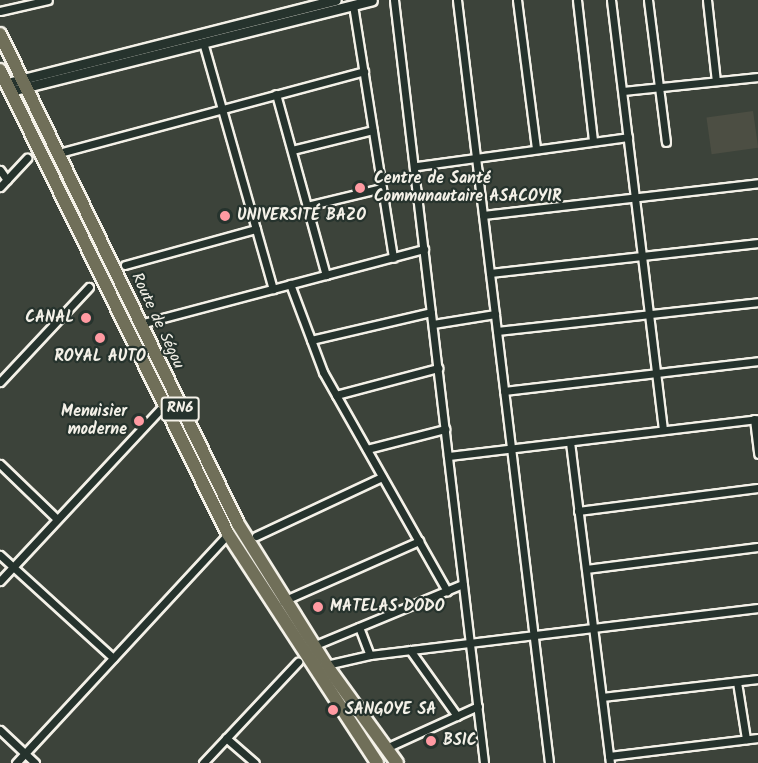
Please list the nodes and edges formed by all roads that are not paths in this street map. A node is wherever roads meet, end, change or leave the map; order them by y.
1 (48, 0) edge
2 (336, 0) edge
3 (372, 0) edge
4 (394, 0) edge
5 (457, 0) edge
6 (517, 0) edge
7 (577, 0) edge
8 (611, 0) edge
9 (648, 0) edge
10 (707, 0) edge
11 (353, 5) junction
12 (0, 11) edge
13 (0, 33) edge
14 (203, 42) junction
15 (0, 70) edge
16 (364, 71) junction
17 (758, 76) edge
18 (716, 81) junction
19 (25, 82) junction
20 (9, 87) junction
21 (659, 87) junction
22 (622, 92) junction
23 (276, 94) junction
24 (222, 109) junction
25 (373, 130) junction
26 (628, 137) junction
27 (593, 141) junction
28 (666, 142) dead end
29 (536, 149) junction
30 (292, 150) junction
31 (59, 153) junction
32 (27, 158) dead end
33 (476, 158) junction
34 (417, 166) junction
35 (0, 170) edge
36 (7, 180) junction
37 (758, 183) edge
38 (0, 187) edge
39 (382, 188) junction
40 (635, 197) junction
41 (307, 206) junction
42 (483, 215) junction
43 (256, 229) junction
44 (758, 243) edge
45 (424, 249) junction
46 (642, 256) junction
47 (393, 258) junction
48 (125, 265) dead end
49 (490, 273) junction
50 (326, 275) junction
51 (290, 284) junction
52 (89, 287) dead end
53 (273, 289) junction
54 (758, 302) edge
55 (431, 312) junction
56 (495, 314) junction
57 (649, 314) junction
58 (140, 324) junction
59 (433, 324) junction
60 (497, 331) junction
61 (311, 340) junction
62 (758, 361) edge
63 (438, 368) junction
64 (656, 373) junction
65 (0, 382) edge
66 (504, 391) junction
67 (336, 395) junction
68 (164, 405) junction
69 (756, 419) edge
70 (445, 429) junction
71 (663, 430) junction
72 (570, 442) junction
73 (367, 449) junction
74 (511, 449) junction
75 (758, 454) edge
76 (448, 456) junction
77 (0, 464) edge
78 (382, 477) junction
79 (758, 488) edge
80 (578, 511) junction
81 (57, 519) junction
82 (228, 534) junction
83 (256, 536) dead end
84 (418, 541) junction
85 (758, 547) edge
86 (0, 555) edge
87 (13, 567) junction
88 (586, 569) junction
89 (0, 581) edge
90 (463, 585) junction
91 (447, 591) junction
92 (283, 601) junction
93 (758, 609) edge
94 (359, 627) junction
95 (593, 628) junction
96 (534, 635) junction
97 (470, 643) junction
98 (313, 646) junction
99 (410, 650) junction
100 (370, 655) junction
101 (113, 658) junction
102 (298, 662) dead end
103 (326, 665) junction
104 (758, 679) edge
105 (737, 682) junction
106 (602, 697) junction
107 (478, 706) junction
108 (457, 716) junction
109 (0, 730) edge
110 (226, 738) junction
111 (758, 738) edge
112 (746, 739) junction
113 (386, 748) junction
114 (25, 753) junction
115 (609, 759) edge
116 (16, 763) edge
117 (35, 763) edge
118 (203, 763) edge
119 (255, 763) edge
120 (377, 763) edge
121 (398, 763) edge
122 (484, 763) edge
123 (549, 763) edge

1 - 12 street
2 - 19 street
3 - 11 street
4 - 34 street
5 - 33 street
6 - 29 street
7 - 27 street
8 - 22 street
9 - 21 street
10 - 18 street
11 - 14 street
11 - 16 street
13 - 19 highway, Route de Ségou / RN6
14 - 19 street
14 - 24 street
15 - 20 highway, Route de Ségou / RN6
16 - 23 street
16 - 25 street
17 - 18 street
18 - 21 street
19 - 20 street
19 - 31 highway, Route de Ségou / RN6
20 - 68 highway, Route de Ségou / RN6
21 - 22 street
21 - 28 street
22 - 26 street
23 - 24 street
23 - 30 street
24 - 31 street
24 - 43 street
25 - 30 street
25 - 39 street
26 - 27 street
26 - 40 street
27 - 29 street
29 - 33 street
30 - 41 street
31 - 58 highway, Route de Ségou / RN6
32 - 36 street
33 - 34 street
33 - 42 street
34 - 45 street
35 - 36 street
36 - 38 street
37 - 40 street
39 - 41 street
39 - 47 street
40 - 42 street
40 - 46 street
41 - 50 street
42 - 49 street
43 - 48 street
43 - 53 street
44 - 46 street
45 - 47 street
45 - 55 street
46 - 49 street
46 - 57 street
47 - 50 street
49 - 56 street
50 - 51 street
51 - 53 street
51 - 61 street
52 - 65 street
53 - 58 street
54 - 57 street
55 - 59 street
55 - 61 street
56 - 59 street
56 - 60 street
57 - 60 street
57 - 64 street
58 - 92 highway, Route de Ségou / RN6
59 - 63 street
60 - 66 street
61 - 67 street
62 - 64 street
63 - 67 street
63 - 70 street
64 - 66 street
64 - 71 street
66 - 74 street
67 - 73 street
68 - 81 street
68 - 82 highway, Route de Ségou / RN6
69 - 71 street
69 - 75 street
70 - 73 street
70 - 76 street
71 - 72 street
72 - 74 street
72 - 80 street
73 - 78 street
74 - 76 street
74 - 96 street
76 - 90 street
77 - 81 street
78 - 83 street
78 - 84 street
79 - 80 street
80 - 88 street
81 - 87 street
82 - 101 street
82 - 120 highway, Route de Ségou / RN6
84 - 91 street
84 - 92 street
85 - 88 street
86 - 87 street
87 - 89 street
87 - 101 street
88 - 95 street
90 - 91 street
90 - 97 street
91 - 94 street
92 - 98 highway, Route de Ségou / RN6
93 - 95 street
94 - 98 street
94 - 100 street
95 - 96 street
95 - 106 street
96 - 97 street
96 - 123 street
97 - 99 street
97 - 107 street
98 - 103 highway, Route de Ségou / RN6
99 - 100 street
99 - 108 street
100 - 103 street
101 - 114 street
102 - 110 street
103 - 113 highway, Route de Ségou / RN6
104 - 105 street
105 - 106 street
105 - 112 street
106 - 115 street
107 - 108 street
107 - 122 street
108 - 113 street
109 - 114 street
110 - 118 street
110 - 119 street
111 - 112 street
112 - 115 street
113 - 121 highway, Route de Ségou / RN6
114 - 116 street
114 - 117 street

